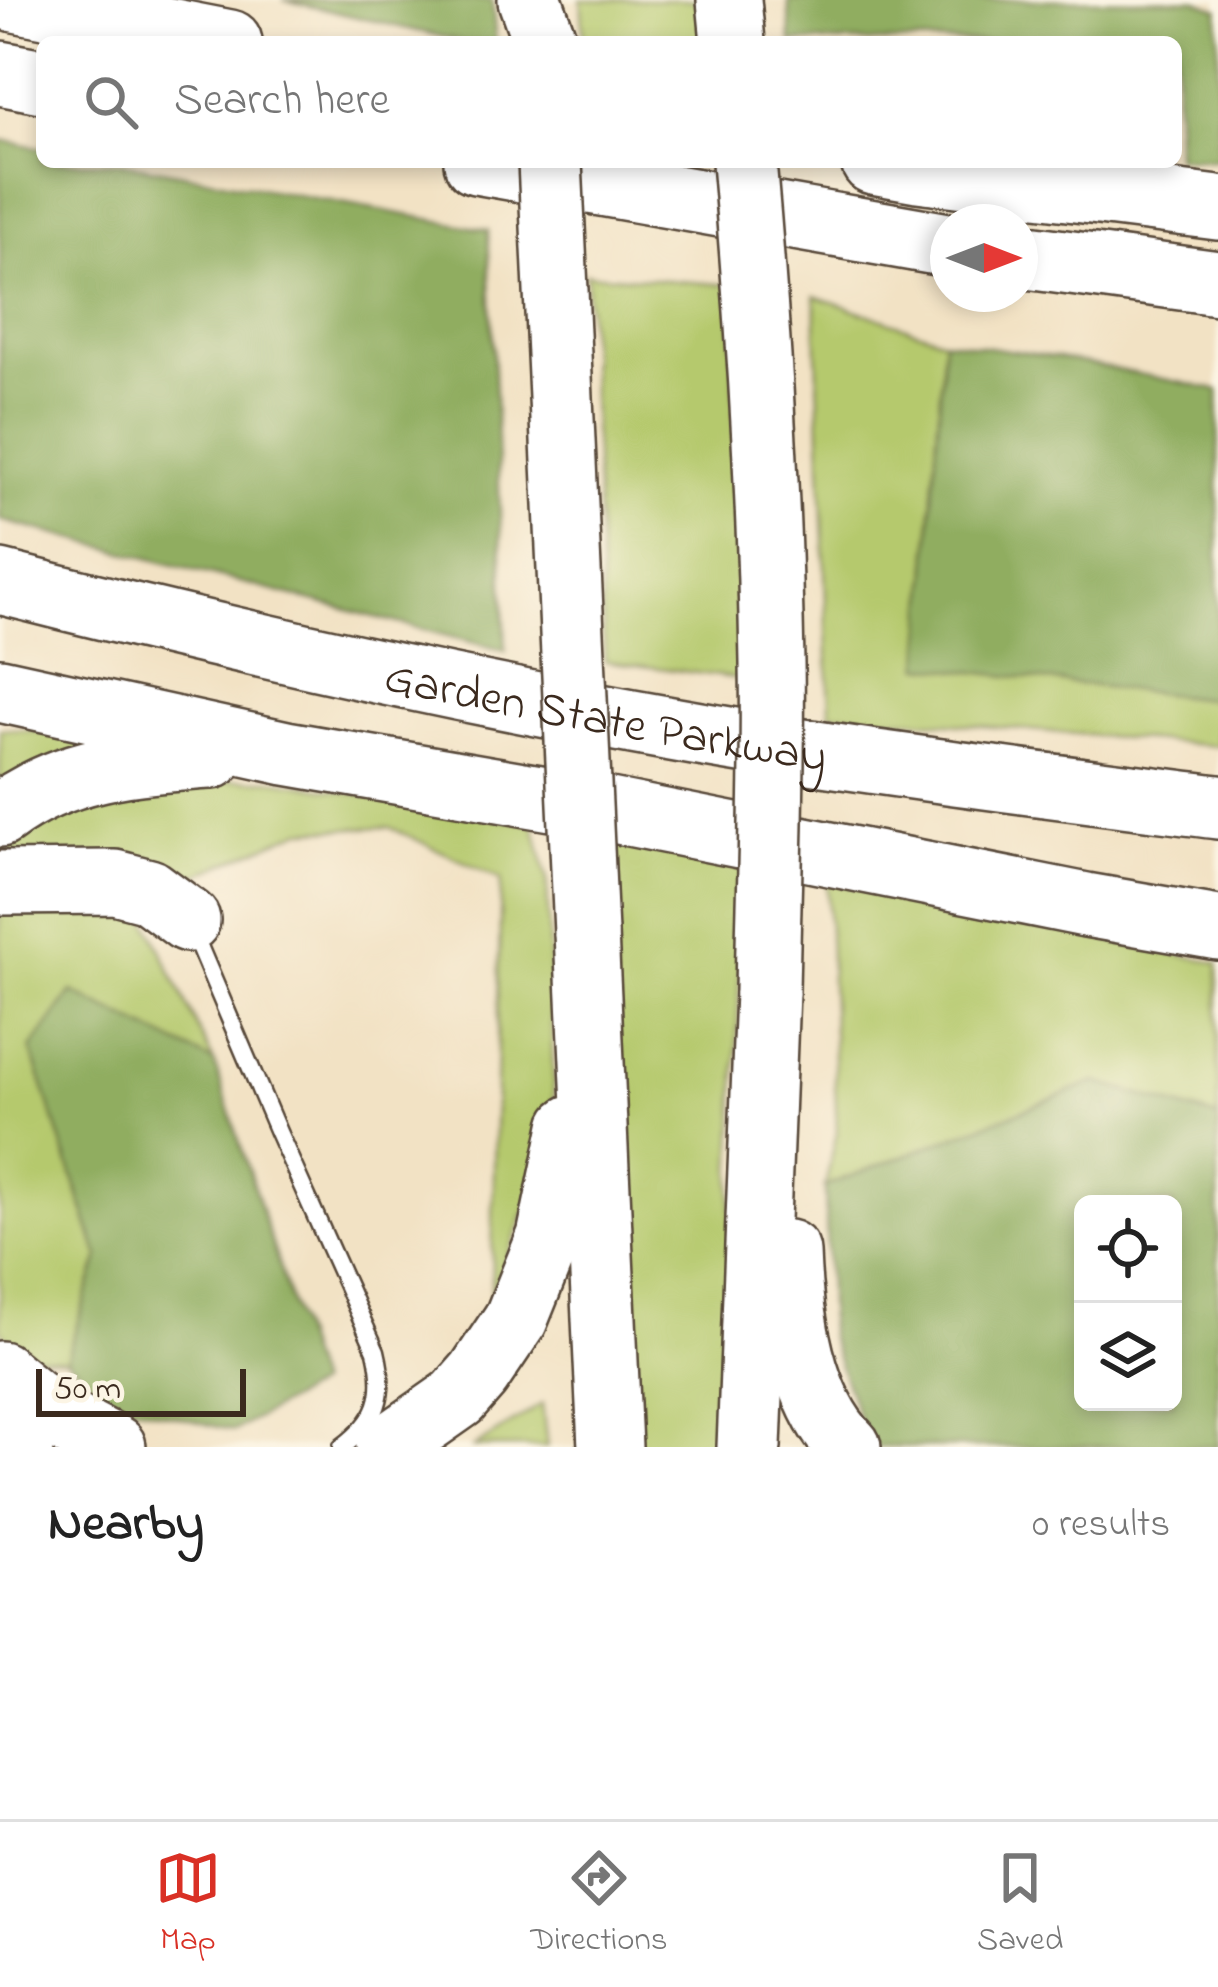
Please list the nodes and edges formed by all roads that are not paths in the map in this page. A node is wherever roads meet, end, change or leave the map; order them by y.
1 (530, 0) edge
2 (543, 0) edge
3 (729, 0) edge
4 (40, 3) edge
5 (201, 36) edge
6 (543, 36) edge
7 (545, 36) edge
8 (733, 36) edge
9 (0, 73) edge
10 (36, 80) edge
11 (510, 168) edge
12 (550, 168) edge
13 (745, 168) edge
14 (907, 168) edge
15 (1218, 208) edge
16 (930, 242) edge
17 (1038, 259) edge
18 (1218, 284) edge
19 (0, 582) edge
20 (0, 690) edge
21 (286, 752) junction
22 (1218, 807) edge
23 (0, 815) edge
24 (0, 883) edge
25 (188, 920) joint
26 (1218, 928) edge
27 (766, 1010) junction
28 (591, 1037) junction
29 (0, 1373) edge
30 (0, 1431) edge
31 (21, 1447) edge
32 (114, 1447) edge
33 (342, 1447) edge
34 (388, 1447) edge
35 (610, 1447) edge
36 (749, 1447) edge
37 (849, 1447) edge

1 - 6 highway
2 - 7 highway
3 - 8 highway
4 - 5 highway
9 - 10 highway
11 - 16 highway
12 - 28 highway, bridge
13 - 27 highway, bridge
14 - 15 highway
17 - 18 highway
19 - 22 highway, Garden State Parkway
20 - 21 highway
21 - 23 highway
21 - 26 highway
24 - 25 highway
25 - 33 lane
27 - 36 highway
27 - 37 highway
28 - 34 highway
28 - 35 highway
29 - 32 highway
30 - 31 highway

